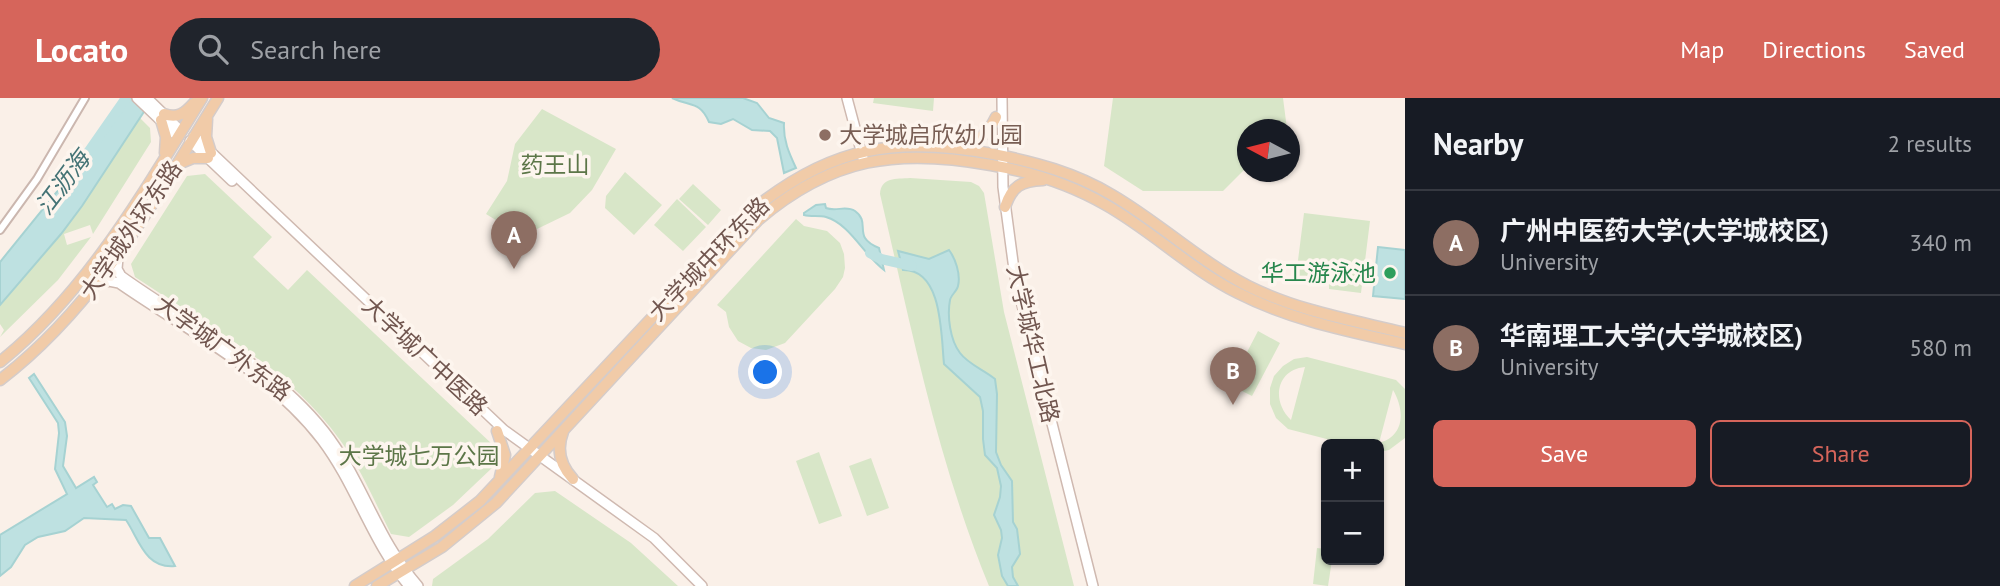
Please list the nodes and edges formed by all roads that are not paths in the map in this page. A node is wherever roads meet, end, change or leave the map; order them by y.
1 (85, 98) edge
2 (137, 98) edge
3 (147, 98) edge
4 (201, 98) edge
5 (218, 98) edge
6 (847, 98) edge
7 (853, 98) edge
8 (996, 98) edge
9 (1002, 98) edge
10 (160, 115) junction
11 (208, 115) junction
12 (996, 117) junction
13 (180, 134) junction
14 (192, 139) junction
15 (953, 147) junction
16 (863, 151) junction
17 (209, 155) junction
18 (999, 155) junction
19 (164, 160) junction
20 (866, 162) junction
21 (175, 166) junction
22 (1000, 167) junction
23 (1052, 180) junction
24 (1005, 207) junction
25 (0, 230) edge
26 (118, 257) junction
27 (96, 285) junction
28 (1393, 330) junction
29 (1405, 333) edge
30 (1391, 341) junction
31 (1405, 344) edge
32 (0, 362) edge
33 (0, 380) edge
34 (566, 427) junction
35 (497, 431) junction
36 (527, 451) junction
37 (538, 459) junction
38 (573, 480) junction
39 (498, 482) junction
40 (395, 562) junction
41 (401, 572) junction
42 (355, 586) edge
43 (377, 586) edge
44 (409, 586) edge
45 (418, 586) edge
46 (695, 586) edge
47 (702, 586) edge
48 (1087, 586) edge
49 (1093, 586) edge

1 - 25 street
2 - 10 main road
3 - 10 main road
4 - 10 main road
4 - 13 main road, 大学城外环东路
5 - 11 main road, 大学城外环东路
6 - 16 main road
7 - 16 main road
8 - 12 main road, 大学城华工北路
9 - 18 main road, 大学城华工北路
10 - 13 main road
10 - 19 main road
11 - 14 main road, 大学城外环东路
11 - 17 main road
12 - 15 main road
12 - 18 main road, 大学城华工北路
13 - 19 main road, 大学城外环东路
14 - 17 main road, 大学城广中医路
14 - 21 main road, 大学城外环东路
15 - 16 main road, 大学城中环东路
15 - 18 main road, 大学城中环东路
16 - 20 main road
16 - 36 main road, 大学城中环东路
17 - 21 main road
17 - 35 main road, 大学城广中医路
17 - 36 main road, 大学城广中医路
18 - 22 main road, 大学城华工北路
18 - 28 main road, 大学城中环东路
19 - 32 main road, 大学城外环东路
20 - 22 main road, 大学城中环东路
20 - 34 main road, 大学城中环东路
21 - 26 main road, 大学城外环东路
22 - 23 main road, 大学城中环东路
22 - 24 main road, 大学城华工北路
22 - 48 main road, 大学城华工北路
23 - 24 main road
23 - 30 main road, 大学城中环东路
24 - 49 main road, 大学城华工北路
26 - 27 main road, 大学城外环东路
26 - 40 main road, 大学城广外东路
27 - 33 main road, 大学城外环东路
27 - 40 main road, 大学城广外东路
28 - 29 main road, 大学城中环东路
28 - 30 main road
30 - 31 main road, 大学城中环东路
34 - 37 main road, 大学城中环东路
34 - 38 main road
35 - 36 main road, 大学城广中医路
35 - 39 main road
36 - 37 main road, 大学城广中医路
36 - 39 main road, 大学城中环东路
37 - 38 main road, 大学城广中医路
37 - 41 main road, 大学城中环东路
37 - 46 main road, 大学城广中医路
38 - 47 main road, 大学城广中医路
39 - 40 main road, 大学城中环东路
40 - 41 main road, 大学城广外东路
40 - 42 main road, 大学城中环东路
41 - 43 main road, 大学城中环东路
41 - 44 main road, 大学城广外东路
41 - 45 main road, 大学城广外东路

